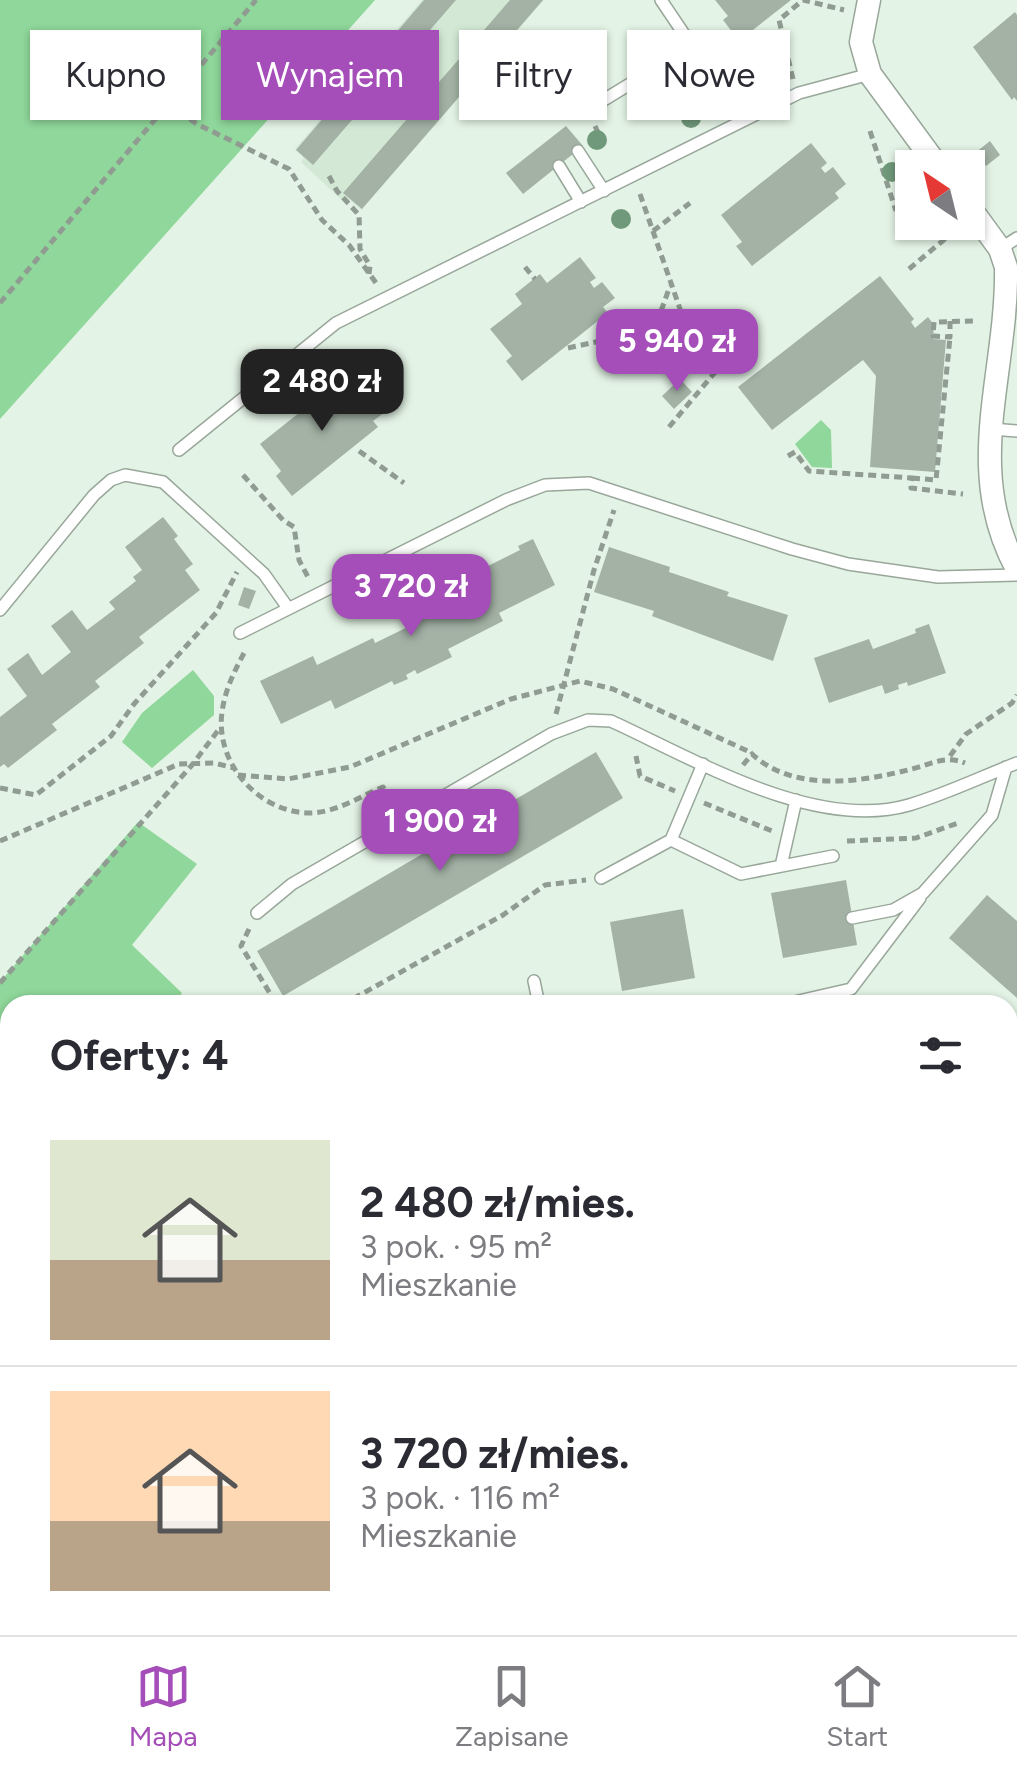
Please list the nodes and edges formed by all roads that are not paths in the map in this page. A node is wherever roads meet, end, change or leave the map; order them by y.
1 (661, 0) edge
2 (869, 0) edge
3 (870, 74) junction
4 (607, 98) edge
5 (578, 150) dead end
6 (926, 150) edge
7 (558, 166) dead end
8 (604, 191) junction
9 (581, 202) junction
10 (985, 222) edge
11 (1009, 244) edge
12 (992, 429) junction
13 (1017, 431) edge
14 (179, 450) dead end
15 (1017, 572) edge
16 (288, 608) junction
17 (0, 610) edge
18 (240, 633) road end
19 (703, 764) junction
20 (1012, 765) edge
21 (796, 800) junction
22 (671, 840) junction
23 (833, 856) dead end
24 (782, 866) junction
25 (601, 878) road end
26 (923, 894) junction
27 (257, 913) road end
28 (852, 918) dead end
29 (534, 981) dead end
30 (851, 989) junction
31 (537, 995) edge
32 (825, 995) edge
33 (846, 995) edge

1 - 4 lane
2 - 3 street
3 - 6 street
3 - 8 lane
5 - 8 lane
7 - 9 lane
8 - 9 lane
9 - 14 lane
10 - 11 street
11 - 12 street
12 - 13 lane
12 - 15 street
15 - 16 lane
16 - 17 lane
16 - 18 lane
19 - 21 lane
19 - 22 lane
19 - 27 lane
20 - 21 lane
20 - 26 lane
21 - 24 lane
22 - 24 lane
22 - 25 lane
23 - 24 lane
26 - 28 lane
26 - 30 lane
29 - 31 lane
30 - 32 lane
30 - 33 lane

